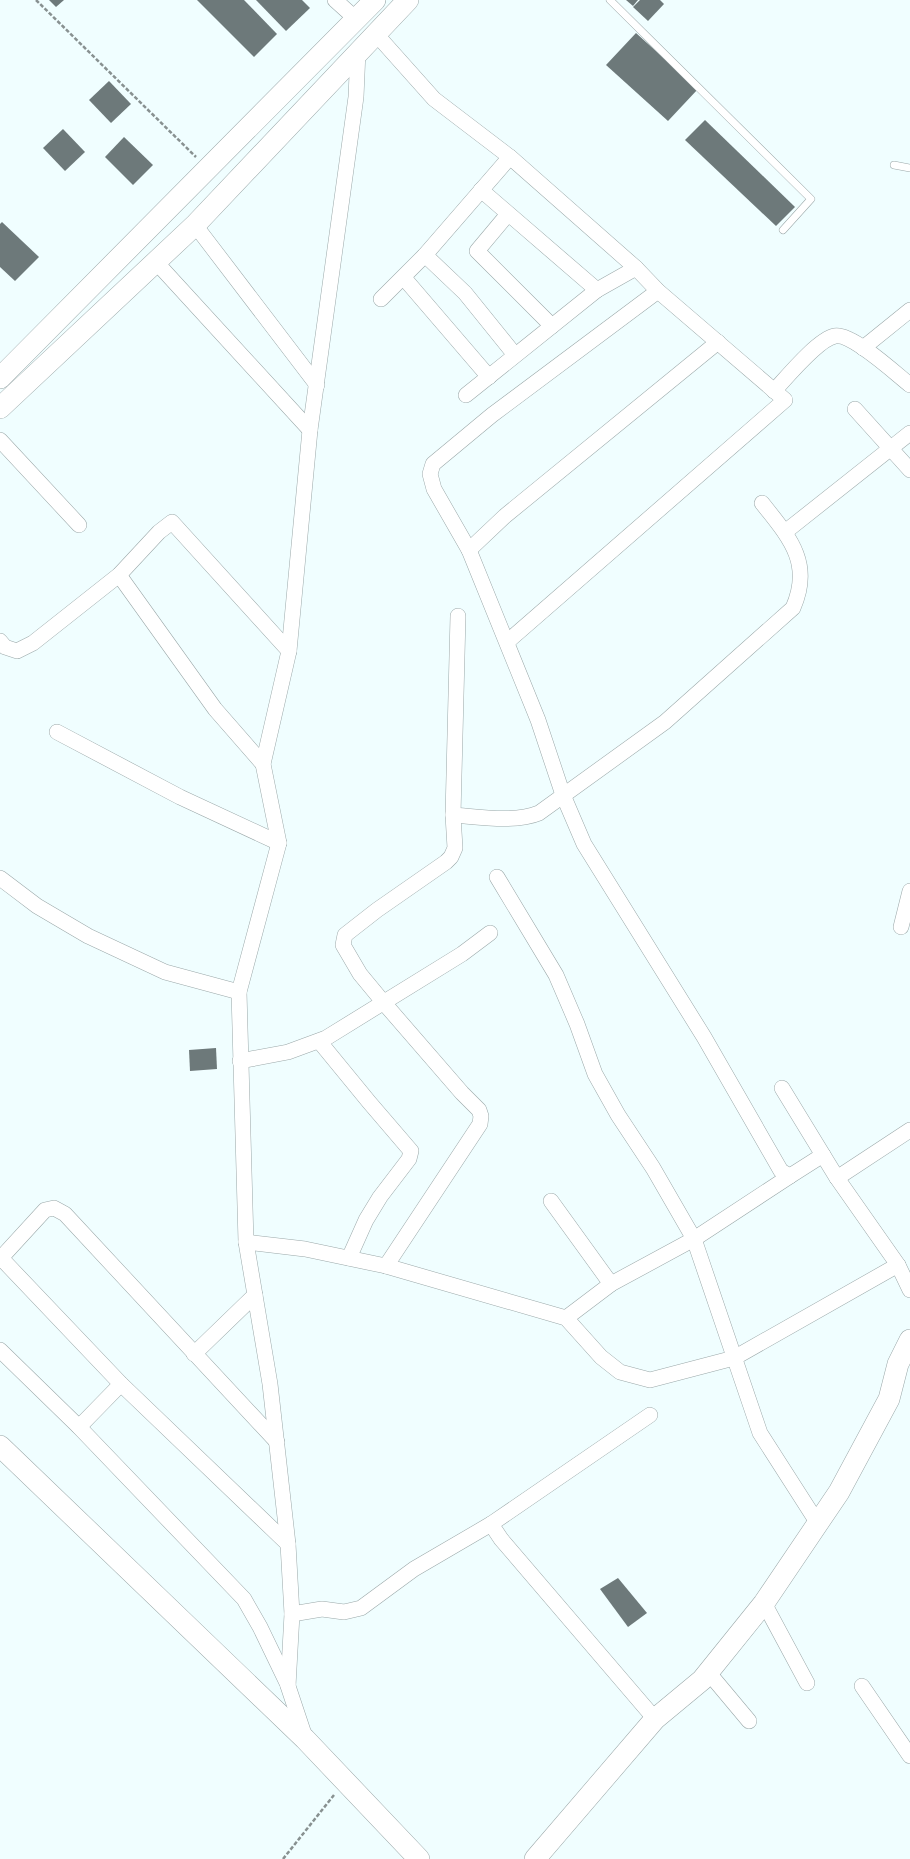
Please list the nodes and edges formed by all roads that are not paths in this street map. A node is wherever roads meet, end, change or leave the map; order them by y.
1 (335, 0) edge
2 (375, 0) edge
3 (408, 0) edge
4 (610, 0) edge
5 (356, 19) junction
6 (376, 34) junction
7 (358, 51) junction
8 (510, 157) junction
9 (894, 165) dead end
10 (910, 168) edge
11 (480, 190) junction
12 (508, 214) junction
13 (195, 225) junction
14 (783, 230) dead end
15 (425, 255) junction
16 (156, 262) junction
17 (636, 268) junction
18 (404, 278) junction
19 (597, 290) junction
20 (658, 290) junction
21 (381, 299) dead end
22 (910, 310) edge
23 (552, 326) junction
24 (718, 342) junction
25 (863, 348) junction
26 (515, 355) junction
27 (489, 376) junction
28 (0, 378) edge
29 (317, 385) junction
30 (910, 385) edge
31 (774, 391) junction
32 (466, 395) dead end
33 (0, 408) edge
34 (855, 409) dead end
35 (310, 430) junction
36 (910, 433) edge
37 (0, 440) edge
38 (891, 448) junction
39 (910, 470) edge
40 (762, 503) dead end
41 (79, 525) dead end
42 (785, 532) junction
43 (470, 550) junction
44 (119, 575) junction
45 (458, 616) dead end
46 (0, 641) edge
47 (507, 642) junction
48 (289, 651) junction
49 (58, 732) dead end
50 (263, 764) junction
51 (563, 795) junction
52 (453, 815) junction
53 (279, 843) junction
54 (497, 877) dead end
55 (0, 878) edge
56 (910, 891) edge
57 (901, 928) dead end
58 (490, 933) dead end
59 (238, 992) junction
60 (384, 1003) junction
61 (319, 1041) junction
62 (240, 1061) junction
63 (782, 1088) dead end
64 (910, 1130) edge
65 (823, 1155) junction
66 (790, 1176) junction
67 (837, 1178) junction
68 (551, 1201) dead end
69 (694, 1239) junction
70 (246, 1242) junction
71 (349, 1258) junction
72 (1, 1259) edge
73 (898, 1265) junction
74 (386, 1266) junction
75 (611, 1284) junction
76 (910, 1290) edge
77 (255, 1295) junction
78 (566, 1318) junction
79 (910, 1340) edge
80 (0, 1350) edge
81 (194, 1354) junction
82 (734, 1358) junction
83 (121, 1384) junction
84 (650, 1415) dead end
85 (79, 1427) junction
86 (277, 1442) junction
87 (0, 1446) edge
88 (817, 1522) junction
89 (491, 1524) junction
90 (288, 1544) junction
91 (764, 1603) junction
92 (292, 1614) junction
93 (708, 1672) junction
94 (807, 1683) dead end
95 (288, 1686) junction
96 (862, 1686) dead end
97 (655, 1719) junction
98 (748, 1721) dead end
99 (306, 1739) junction
100 (910, 1756) edge
101 (419, 1859) edge
102 (535, 1859) edge

1 - 5 street
2 - 5 main road
3 - 6 main road
4 - 14 lane
5 - 28 main road
6 - 7 main road
6 - 8 street
7 - 13 main road
7 - 29 street
8 - 11 street
8 - 17 street
9 - 10 lane
11 - 12 street
11 - 15 street
12 - 19 street
12 - 23 street
13 - 16 main road
13 - 29 street
15 - 18 street
15 - 26 street
16 - 33 main road
16 - 35 street
17 - 19 street
17 - 20 street
18 - 21 street
18 - 27 street
19 - 23 street
20 - 24 street
20 - 43 street
22 - 25 street
23 - 26 street
24 - 31 street
24 - 43 street
25 - 30 street
25 - 31 street
26 - 27 street
27 - 32 street
29 - 35 street
31 - 47 street
34 - 38 street
35 - 48 street
36 - 38 street
37 - 41 street
38 - 39 street
38 - 42 street
40 - 42 street
42 - 51 street
43 - 47 street
44 - 46 street
44 - 48 street
44 - 50 street
45 - 52 street
47 - 51 street
48 - 50 street
49 - 53 street
50 - 53 street
51 - 52 street
51 - 66 street
52 - 60 street
53 - 59 street
54 - 69 street
55 - 59 street
56 - 57 street
58 - 60 street
59 - 62 street
60 - 61 street
60 - 74 street
61 - 62 street
61 - 71 street
62 - 70 street
63 - 65 street
64 - 67 street
65 - 66 street
65 - 67 street
66 - 69 street
67 - 73 street
68 - 75 street
69 - 75 street
69 - 82 street
70 - 71 street
70 - 77 street
71 - 74 street
72 - 81 street
72 - 83 street
73 - 76 street
73 - 82 street
74 - 78 street
75 - 78 street
77 - 81 street
77 - 86 street
78 - 82 street
79 - 88 main road
80 - 85 street
81 - 86 street
82 - 88 street
83 - 85 street
83 - 90 street
84 - 89 street
85 - 95 street
86 - 90 street
87 - 99 main road
88 - 91 main road
89 - 92 street
89 - 97 street
90 - 92 street
91 - 93 main road
91 - 94 street
92 - 95 street
93 - 97 main road
93 - 98 street
95 - 99 street
96 - 100 street
97 - 102 main road
99 - 101 main road

